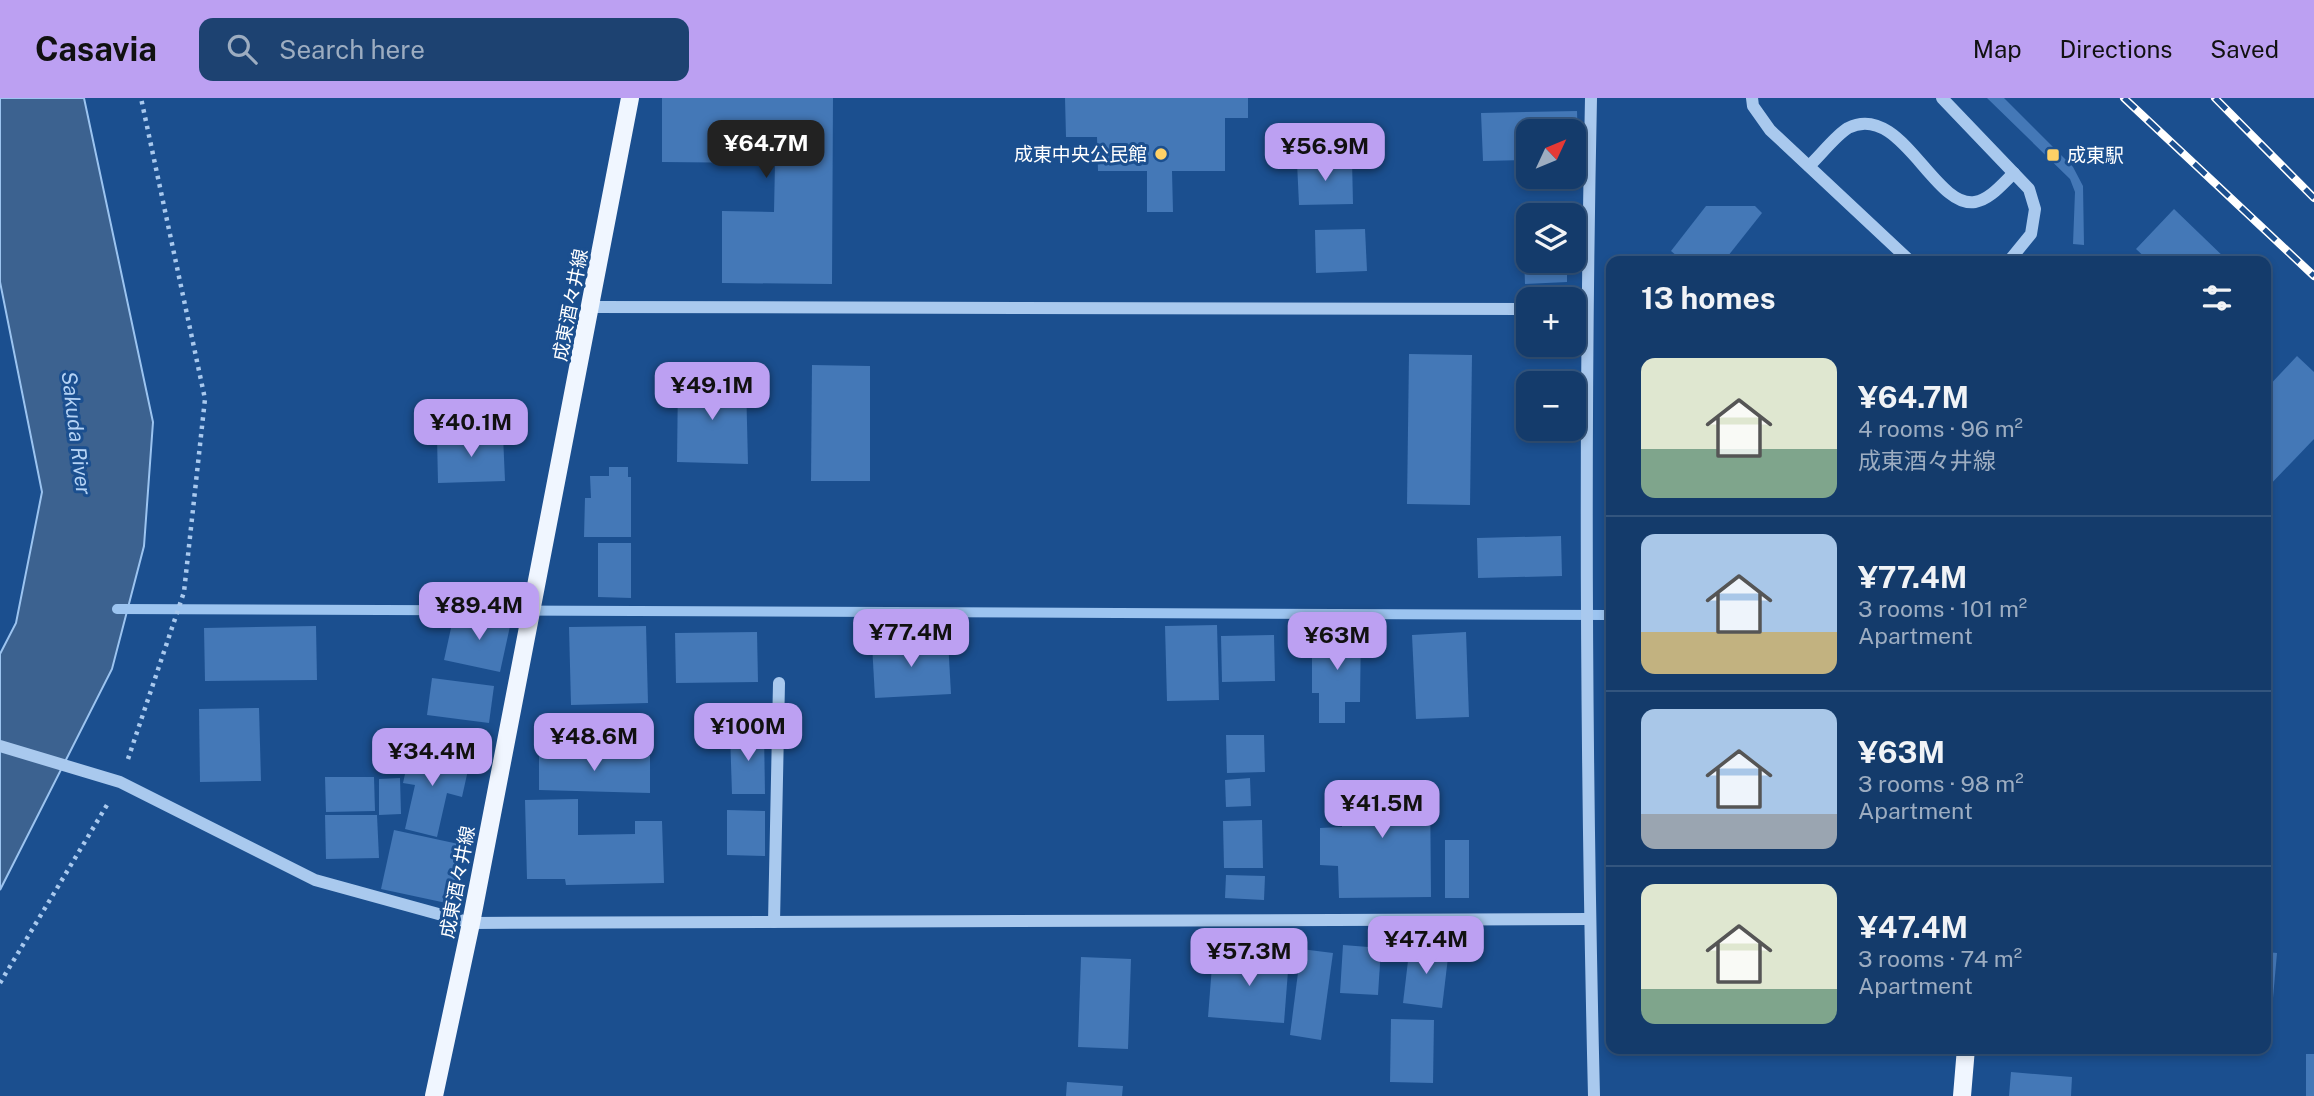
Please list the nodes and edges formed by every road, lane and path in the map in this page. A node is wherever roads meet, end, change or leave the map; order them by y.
1 (141, 98) edge
2 (631, 98) edge
3 (1591, 98) edge
4 (1752, 98) edge
5 (1942, 98) edge
6 (1809, 166) junction
7 (2014, 173) junction
8 (1905, 256) edge
9 (2013, 256) edge
10 (1581, 287) edge
11 (591, 307) junction
12 (1516, 309) edge
13 (1581, 357) edge
14 (779, 683) dead end
15 (0, 746) edge
16 (120, 782) junction
17 (1590, 919) junction
18 (774, 922) junction
19 (471, 923) junction
20 (0, 983) edge
21 (1966, 1054) edge
22 (434, 1096) edge
23 (1594, 1096) edge
24 (1962, 1096) edge

1 - 16 path
2 - 11 main road, 成東酒々井線
3 - 10 street
4 - 6 street
5 - 7 street
6 - 7 street
6 - 8 street
7 - 9 street
11 - 12 street
11 - 19 main road, 成東酒々井線
13 - 17 street
14 - 18 street
15 - 16 street
16 - 19 street
16 - 20 path
17 - 18 street
17 - 23 street
18 - 19 street
19 - 22 main road, 成東酒々井線
21 - 24 main road

